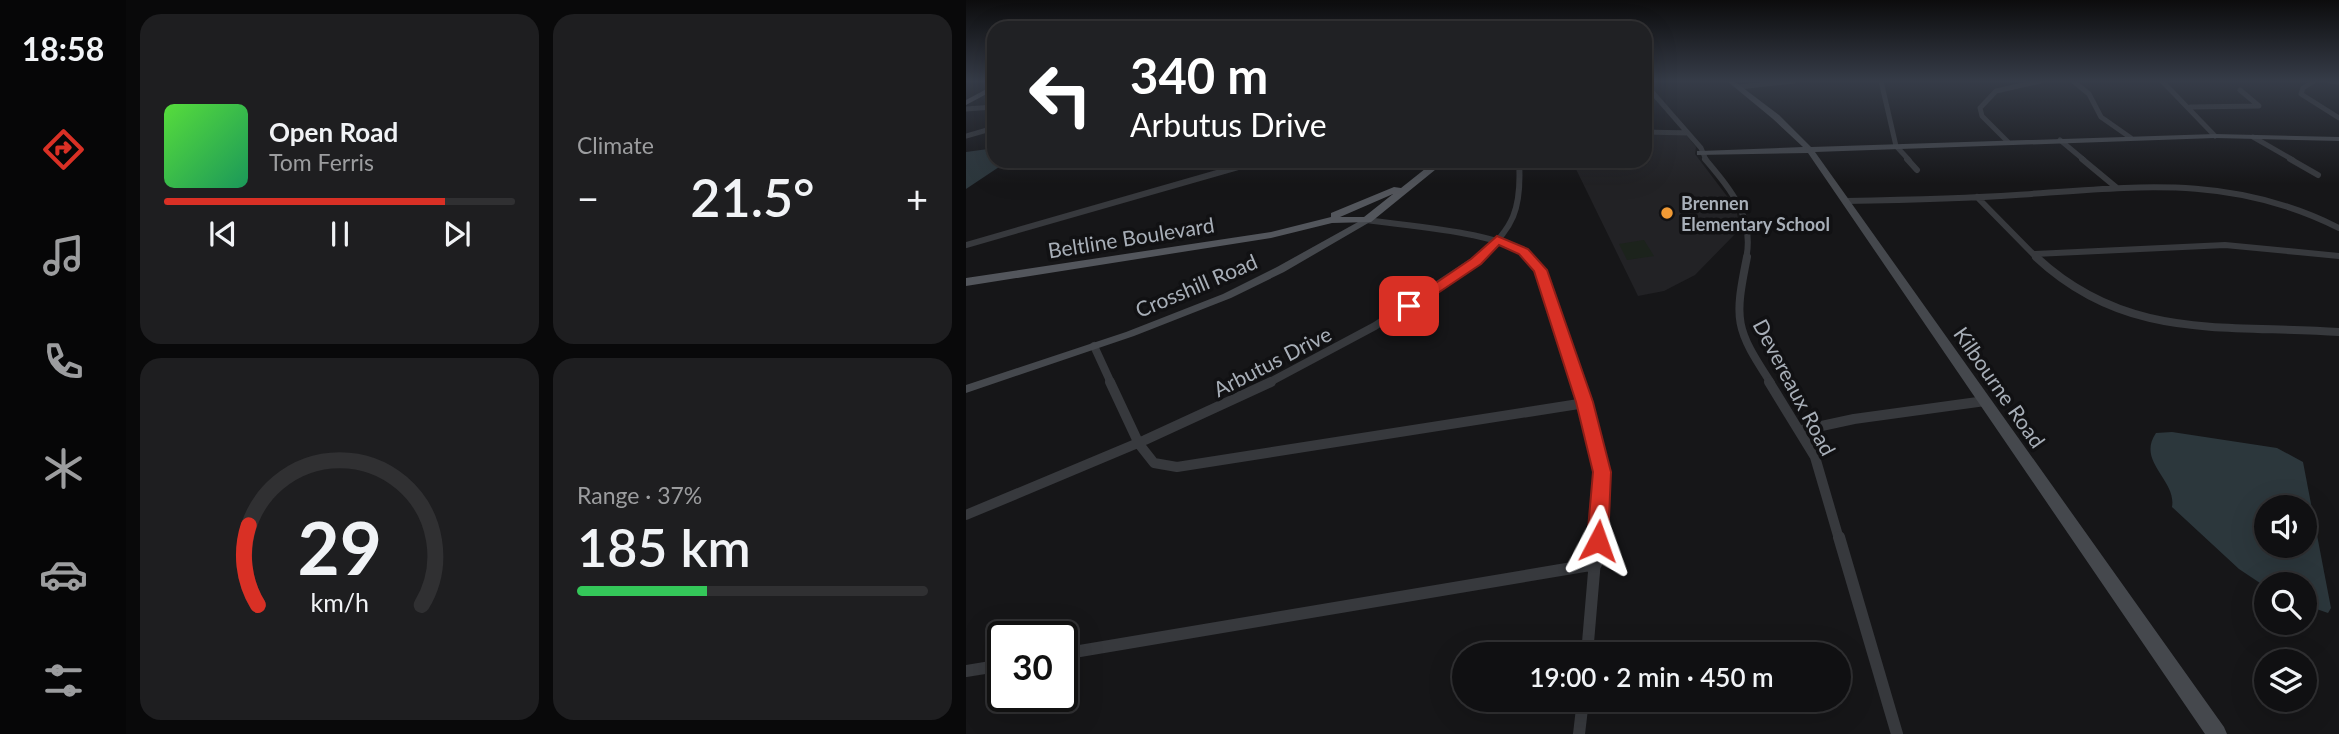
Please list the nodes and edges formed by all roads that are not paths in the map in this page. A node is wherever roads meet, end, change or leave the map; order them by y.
1 (1672, 115) edge
2 (1774, 115) edge
3 (1889, 115) edge
4 (1982, 115) edge
5 (2100, 115) edge
6 (2197, 115) edge
7 (987, 130) edge
8 (1652, 132) edge
9 (1688, 133) junction
10 (966, 136) edge
11 (2215, 136) junction
12 (2253, 136) junction
13 (2131, 138) junction
14 (2339, 139) edge
15 (2060, 140) junction
16 (2008, 142) junction
17 (1896, 146) junction
18 (1809, 149) junction
19 (1700, 153) junction
20 (1235, 168) edge
21 (1433, 168) edge
22 (1519, 168) edge
23 (1917, 170) dead end
24 (2318, 175) dead end
25 (1422, 177) junction
26 (2117, 188) junction
27 (1977, 198) junction
28 (1845, 201) junction
29 (1367, 220) junction
30 (1301, 228) junction
31 (2339, 228) edge
32 (1497, 240) junction
33 (966, 245) edge
34 (2035, 254) junction
35 (2339, 256) edge
36 (966, 282) edge
37 (2339, 332) edge
38 (1094, 346) junction
39 (966, 389) edge
40 (1985, 401) junction
41 (1585, 402) junction
42 (1803, 430) junction
43 (1139, 444) junction
44 (966, 515) edge
45 (1596, 564) junction
46 (1588, 642) edge
47 (1078, 651) edge
48 (987, 667) edge
49 (966, 671) edge
50 (1582, 712) edge
51 (1579, 734) edge
52 (1897, 734) edge
53 (2217, 734) edge

1 - 9 street, Devereaux Road
2 - 18 street, Kilbourne Road
3 - 17 street
4 - 16 street
5 - 13 street
6 - 11 street
7 - 10 street
8 - 9 street
9 - 19 street, Devereaux Road
11 - 12 street
11 - 13 street
12 - 14 street
12 - 24 street
13 - 15 street
15 - 16 street
15 - 26 street
16 - 17 street
17 - 18 street
17 - 23 street
18 - 19 street
18 - 28 street, Kilbourne Road
19 - 42 street, Devereaux Road
20 - 33 street
21 - 25 main road
22 - 32 street, Arbutus Drive
25 - 29 main road, Crosshill Road
25 - 30 main road
26 - 27 street
26 - 31 street
27 - 28 street
27 - 34 street
28 - 40 street, Kilbourne Road
29 - 30 main road
29 - 32 street
29 - 38 street, Crosshill Road
30 - 36 main road, Beltline Boulevard
32 - 41 street
32 - 43 street, Arbutus Drive
34 - 35 street
34 - 37 street
38 - 39 street, Crosshill Road
38 - 43 street
40 - 42 street
40 - 53 street, Kilbourne Road
41 - 43 street
41 - 45 street
42 - 52 street, Devereaux Road
43 - 44 street, Arbutus Drive
45 - 46 street
45 - 47 street
48 - 49 street
50 - 51 street

